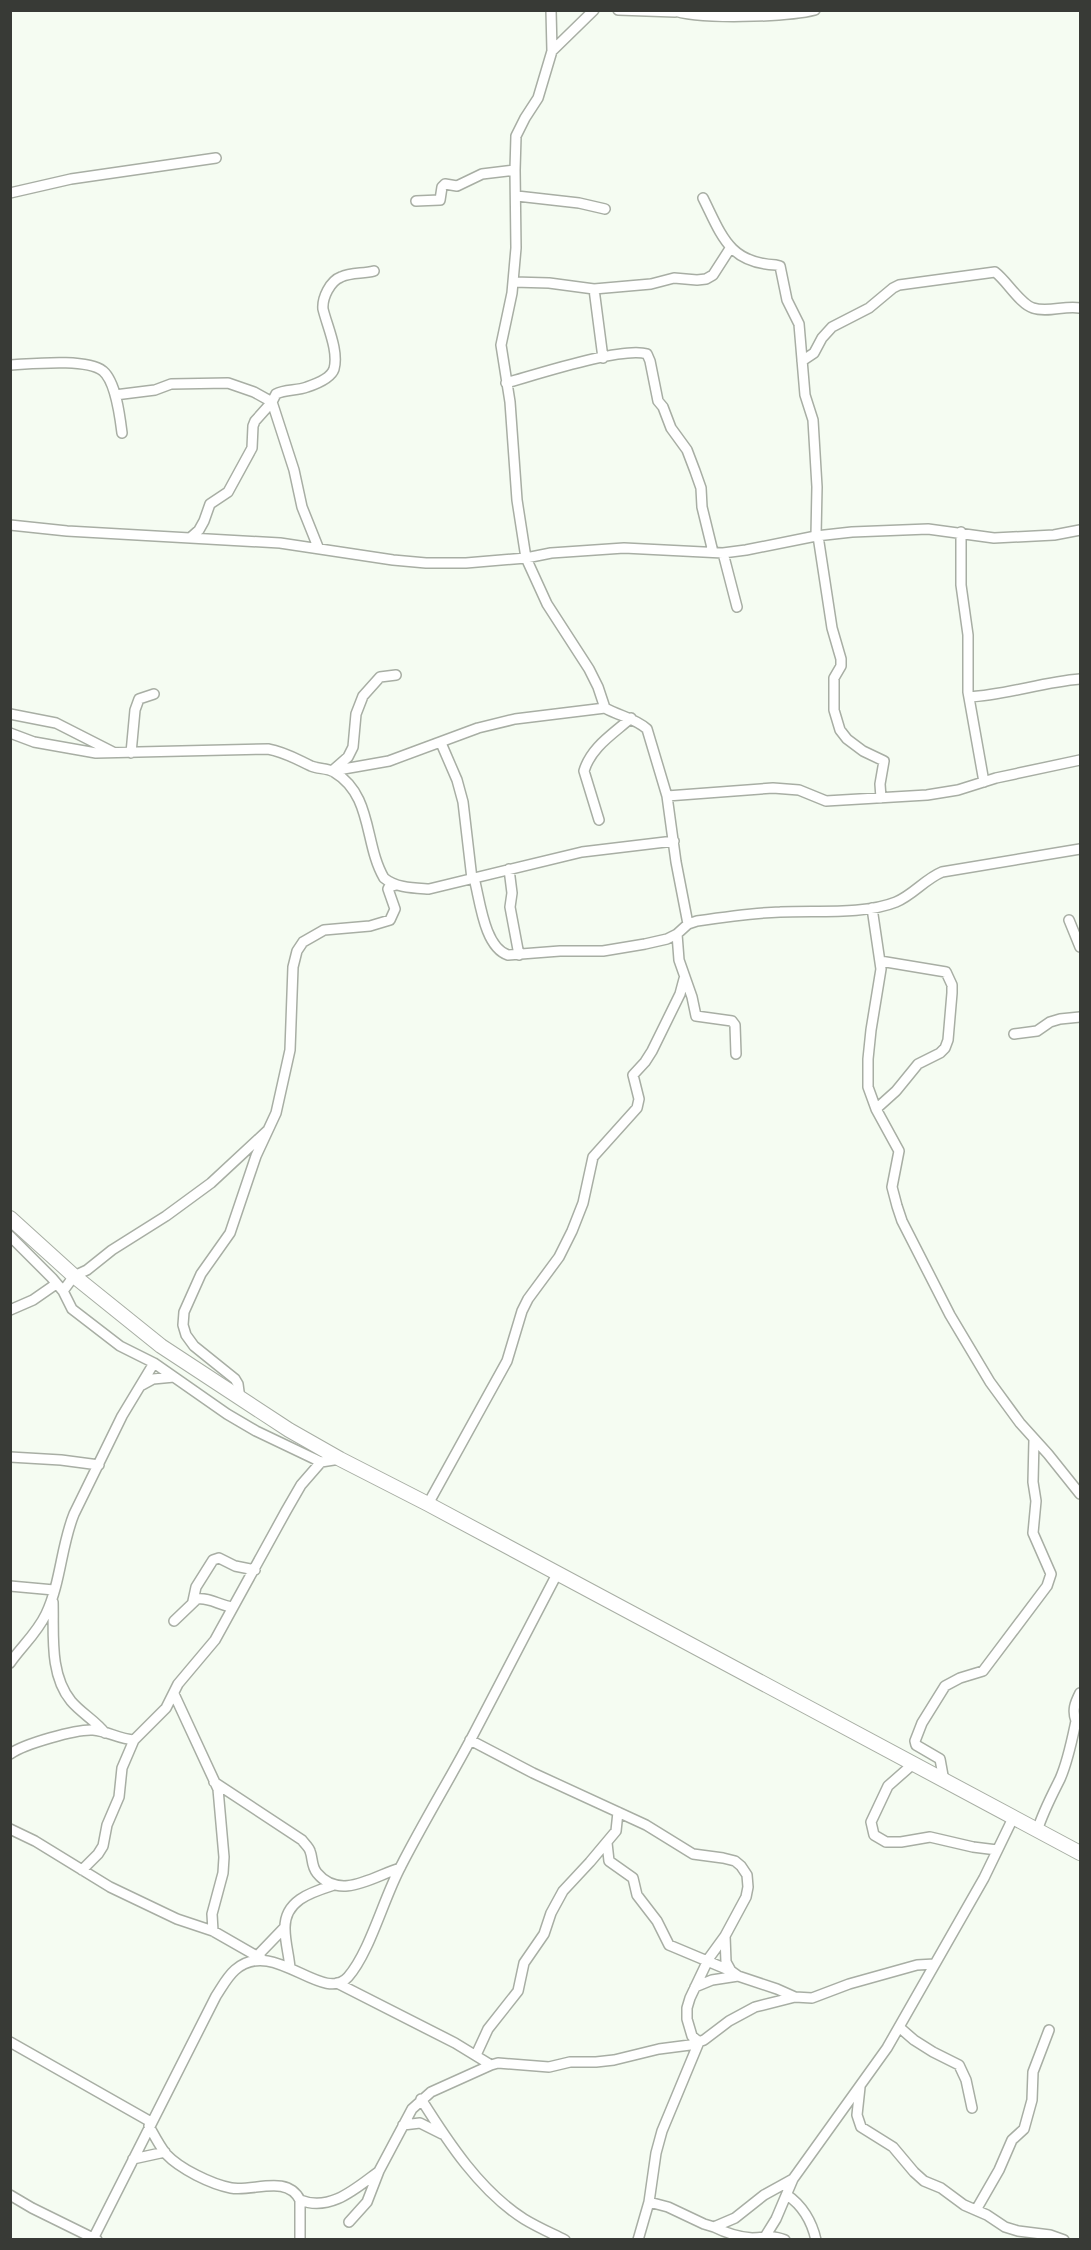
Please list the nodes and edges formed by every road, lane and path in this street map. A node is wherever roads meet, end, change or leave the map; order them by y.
1 (551, 10) edge
2 (594, 10) edge
3 (618, 10) edge
4 (815, 10) edge
5 (674, 11) edge
6 (552, 51) junction
7 (216, 158) dead end
8 (515, 170) junction
9 (10, 193) edge
10 (516, 196) junction
11 (704, 198) dead end
12 (416, 201) dead end
13 (605, 209) dead end
14 (731, 247) junction
15 (374, 271) dead end
16 (513, 282) junction
17 (594, 289) junction
18 (1080, 308) edge
19 (603, 358) junction
20 (802, 360) junction
21 (10, 365) edge
22 (506, 383) junction
23 (115, 395) junction
24 (272, 402) junction
25 (122, 433) dead end
26 (10, 525) edge
27 (1080, 530) edge
28 (961, 532) junction
29 (817, 536) junction
30 (190, 538) junction
31 (318, 547) junction
32 (718, 552) junction
33 (526, 558) junction
34 (737, 607) dead end
35 (396, 675) dead end
36 (1080, 680) edge
37 (154, 694) dead end
38 (969, 697) junction
39 (605, 708) junction
40 (10, 714) edge
41 (631, 718) junction
42 (10, 733) edge
43 (441, 743) junction
44 (131, 753) junction
45 (118, 754) junction
46 (1080, 760) edge
47 (333, 771) junction
48 (984, 782) junction
49 (667, 796) junction
50 (881, 798) junction
51 (599, 820) dead end
52 (674, 840) junction
53 (1080, 849) edge
54 (509, 869) junction
55 (473, 878) junction
56 (396, 885) junction
57 (872, 908) junction
58 (1069, 920) dead end
59 (688, 924) junction
60 (677, 934) junction
61 (1080, 947) edge
62 (519, 955) junction
63 (880, 961) junction
64 (684, 979) junction
65 (1080, 1017) edge
66 (1014, 1034) dead end
67 (736, 1054) dead end
68 (876, 1109) junction
69 (268, 1130) junction
70 (10, 1218) edge
71 (10, 1236) edge
72 (74, 1276) junction
73 (59, 1288) junction
74 (10, 1310) edge
75 (154, 1363) junction
76 (174, 1377) junction
77 (141, 1386) junction
78 (240, 1400) junction
79 (1034, 1440) junction
80 (10, 1457) edge
81 (340, 1459) junction
82 (321, 1462) junction
83 (99, 1465) junction
84 (1080, 1494) edge
85 (428, 1504) junction
86 (255, 1570) junction
87 (556, 1574) junction
88 (10, 1586) edge
89 (53, 1592) junction
90 (193, 1601) junction
91 (233, 1607) junction
92 (174, 1621) dead end
93 (10, 1664) edge
94 (1080, 1693) edge
95 (174, 1694) junction
96 (1078, 1722) edge
97 (105, 1733) junction
98 (134, 1740) junction
99 (470, 1740) junction
100 (10, 1754) edge
101 (913, 1764) junction
102 (944, 1781) junction
103 (214, 1782) junction
104 (618, 1812) junction
105 (1013, 1818) junction
106 (10, 1829) edge
107 (1037, 1831) junction
108 (607, 1843) junction
109 (997, 1850) junction
110 (1080, 1853) edge
111 (400, 1868) junction
112 (82, 1870) junction
113 (334, 1885) junction
114 (285, 1927) junction
115 (213, 1931) junction
116 (725, 1936) junction
117 (259, 1958) junction
118 (707, 1961) junction
119 (935, 1964) junction
120 (290, 1968) junction
121 (734, 1973) junction
122 (337, 1983) junction
123 (695, 1987) junction
124 (795, 1997) junction
125 (899, 2027) junction
126 (1049, 2030) dead end
127 (699, 2042) junction
128 (10, 2043) edge
129 (476, 2055) junction
130 (491, 2065) junction
131 (860, 2085) junction
132 (421, 2099) junction
133 (972, 2108) dead end
134 (150, 2124) junction
135 (403, 2125) junction
136 (444, 2136) junction
137 (165, 2152) junction
138 (133, 2158) junction
139 (379, 2171) junction
140 (793, 2180) junction
141 (10, 2195) edge
142 (787, 2195) junction
143 (300, 2200) junction
144 (649, 2202) junction
145 (976, 2210) junction
146 (349, 2222) dead end
147 (714, 2227) junction
148 (764, 2237) edge
149 (95, 2238) edge
150 (300, 2240) edge
151 (565, 2240) edge
152 (638, 2240) edge
153 (785, 2240) edge
154 (816, 2240) edge
155 (1064, 2240) edge

1 - 6 street
2 - 6 street
3 - 5 street
4 - 5 street
6 - 8 street
7 - 9 street
8 - 10 street
8 - 12 street
10 - 13 street
10 - 16 street
11 - 14 street
14 - 17 street
14 - 20 street
15 - 24 street
16 - 17 street
16 - 22 street
17 - 19 street
18 - 20 street
19 - 22 street
19 - 32 street
20 - 29 street
21 - 23 street
22 - 33 street
23 - 24 street
23 - 25 street
24 - 30 street
24 - 31 street
26 - 30 street
27 - 28 street
28 - 29 street
28 - 38 street
29 - 32 street
29 - 50 street
30 - 31 street
31 - 33 street
32 - 33 street
32 - 34 street
33 - 39 street
35 - 47 street
36 - 38 street
37 - 44 street
38 - 48 street
39 - 41 street
39 - 43 street
40 - 45 street
41 - 49 street
41 - 51 street
42 - 45 street
43 - 47 street
43 - 55 street
44 - 45 street
44 - 47 street
46 - 48 street
47 - 56 street
48 - 50 street
49 - 50 street
49 - 52 street
52 - 54 street
52 - 59 street
53 - 57 street
54 - 55 street
54 - 62 street
55 - 56 street
55 - 62 street
56 - 69 street
57 - 59 street
57 - 63 street
58 - 61 street
59 - 60 street
60 - 62 street
60 - 64 street
63 - 68 street
63 - 68 street
64 - 67 street
64 - 85 street
65 - 66 street
68 - 79 street
69 - 72 street
69 - 78 street
70 - 72 main road
71 - 73 street
72 - 73 street
72 - 78 main road
73 - 74 street
73 - 75 street
75 - 76 street
75 - 77 street
76 - 77 street
76 - 82 street
77 - 83 street
78 - 81 main road
79 - 84 street
79 - 102 street
80 - 83 street
81 - 82 street
81 - 85 main road
82 - 86 street
83 - 89 street
85 - 87 main road
86 - 90 street
86 - 91 street
87 - 99 street
87 - 101 main road
88 - 89 street
89 - 93 street
89 - 97 street
90 - 91 street
90 - 92 street
91 - 95 street
94 - 96 street
95 - 98 street
95 - 103 street
96 - 107 street
97 - 98 street
97 - 100 street
98 - 112 street
99 - 104 street
99 - 111 street
101 - 102 main road
101 - 109 street
102 - 105 main road
103 - 113 street
103 - 115 street
104 - 108 street
104 - 116 street
105 - 107 main road
105 - 109 street
106 - 112 street
107 - 110 main road
108 - 118 street
108 - 129 street
109 - 119 street
111 - 113 street
111 - 122 street
112 - 115 street
113 - 114 street
114 - 117 street
114 - 120 street
115 - 117 street
116 - 118 street
116 - 121 street
117 - 120 street
117 - 134 street
118 - 121 street
118 - 123 street
119 - 124 street
119 - 125 street
120 - 122 street
121 - 123 street
121 - 124 street
122 - 129 street
123 - 127 street
124 - 127 street
125 - 131 street
125 - 133 street
126 - 145 street
127 - 130 street
127 - 144 street
128 - 134 street
129 - 130 street
130 - 132 street
131 - 140 street
131 - 145 street
132 - 135 street
132 - 136 street
134 - 137 street
134 - 138 street
135 - 136 street
135 - 139 street
136 - 151 street
137 - 138 street
137 - 143 street
138 - 149 street
139 - 143 street
139 - 146 street
140 - 142 street
140 - 147 street
141 - 149 street
142 - 148 street
142 - 154 street
143 - 150 street
144 - 147 street
144 - 152 street
145 - 155 street
147 - 148 street
148 - 153 street

